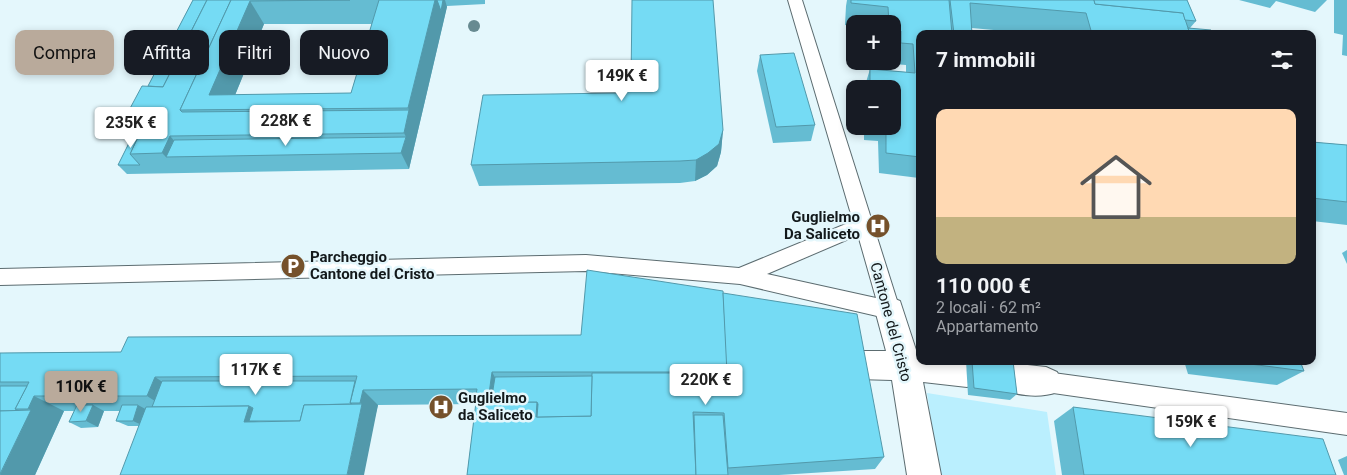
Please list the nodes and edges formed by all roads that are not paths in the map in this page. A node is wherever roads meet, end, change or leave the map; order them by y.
1 (795, 0) edge
2 (862, 225) junction
3 (740, 276) junction
4 (0, 277) edge
5 (890, 310) junction
6 (857, 365) edge
7 (905, 366) junction
8 (967, 373) dead end
9 (1008, 378) edge
10 (1046, 382) joint
11 (1347, 424) edge
12 (924, 475) edge

1 - 2 lane, Cantone del Cristo
2 - 3 lane
2 - 5 lane, Cantone del Cristo
3 - 4 lane
3 - 5 lane
5 - 7 street, Cantone del Cristo
6 - 7 street
7 - 8 street
7 - 12 street, Cantone del Cristo
9 - 10 street
10 - 11 lane

